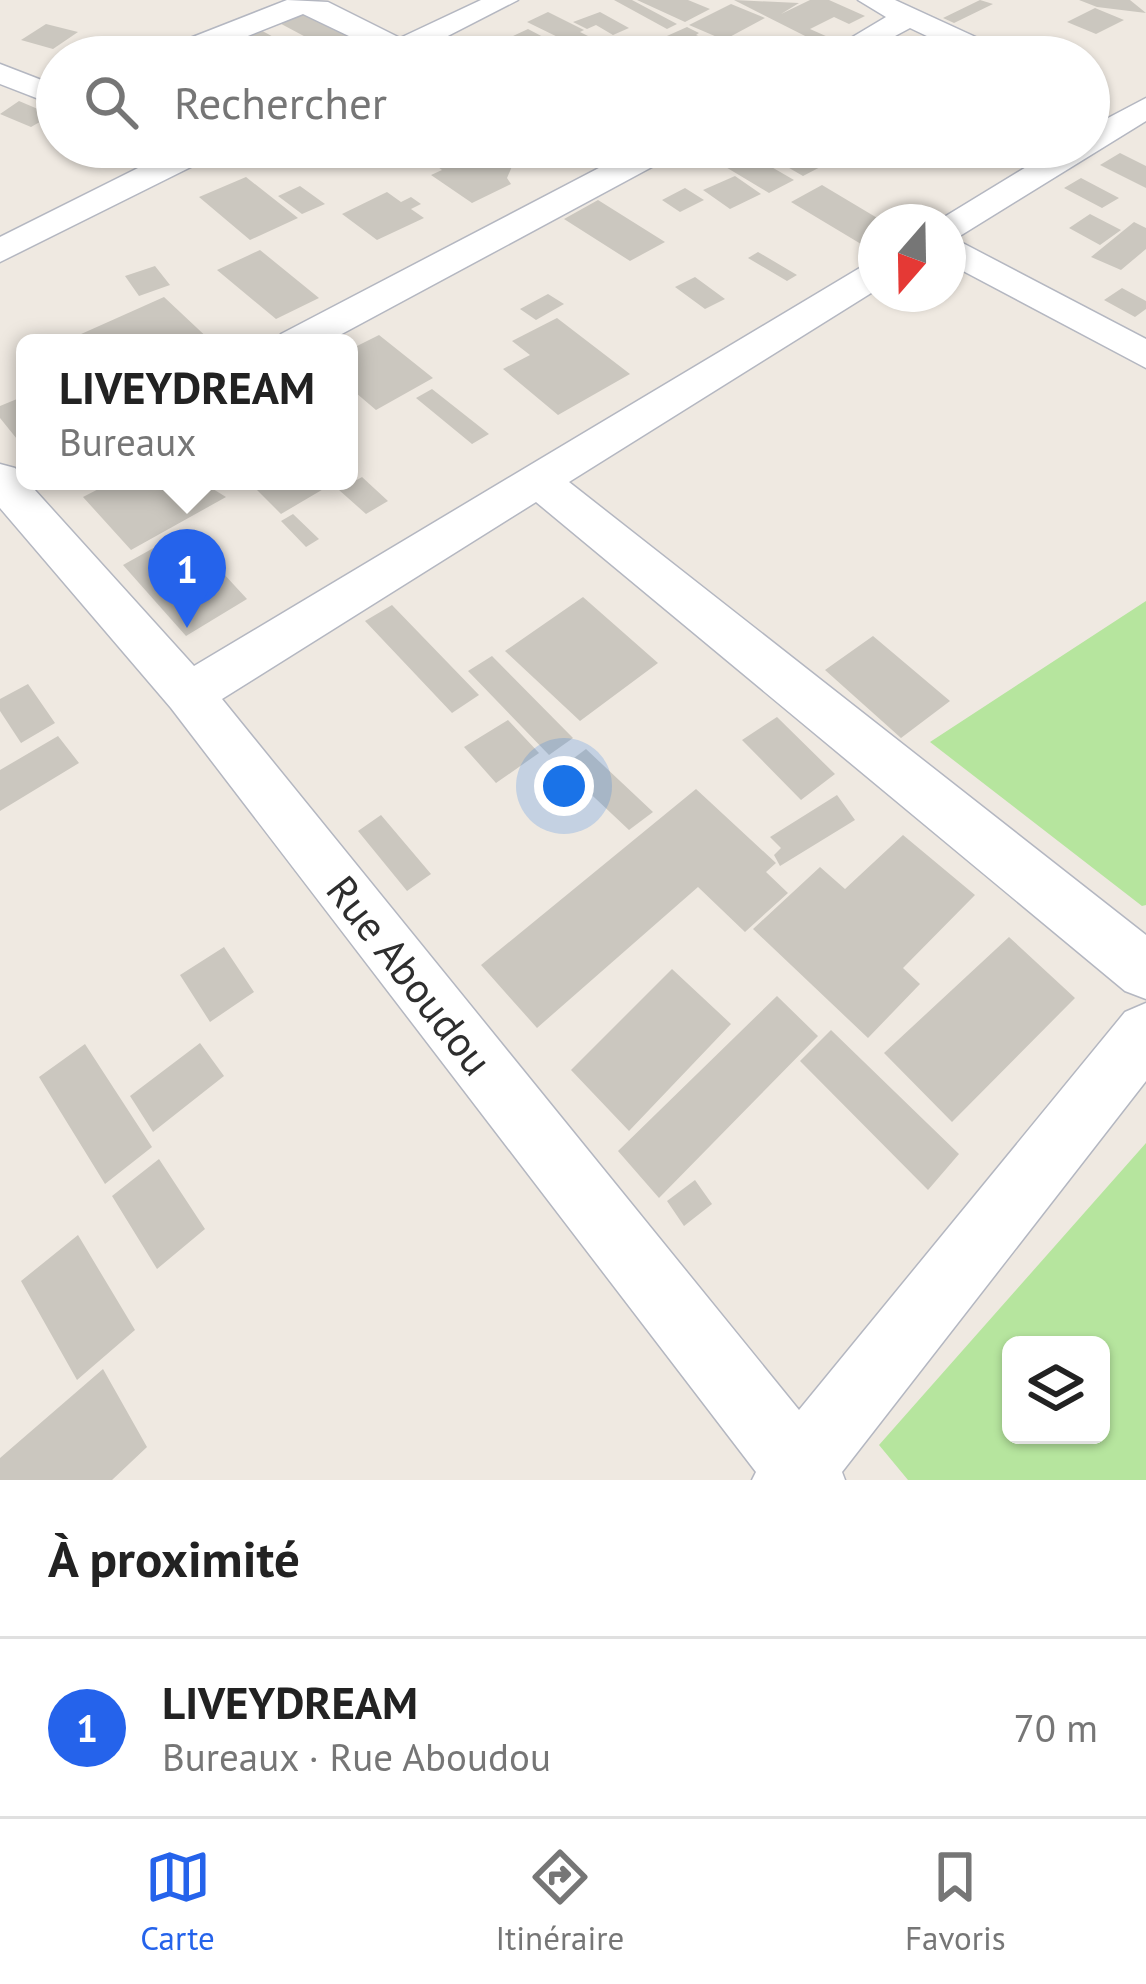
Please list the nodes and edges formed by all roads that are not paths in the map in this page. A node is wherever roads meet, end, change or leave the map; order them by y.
1 (504, 0) edge
2 (872, 0) edge
3 (909, 17) junction
4 (221, 36) edge
5 (363, 36) edge
6 (427, 36) edge
7 (873, 36) edge
8 (949, 36) edge
9 (0, 73) edge
10 (36, 88) edge
11 (1110, 108) edge
12 (1140, 118) edge
13 (1110, 133) edge
14 (150, 168) edge
15 (624, 168) edge
16 (1048, 168) edge
17 (966, 219) edge
18 (0, 251) edge
19 (966, 258) edge
20 (858, 285) edge
21 (312, 334) edge
22 (1146, 355) edge
23 (539, 481) junction
24 (11, 488) edge
25 (189, 694) junction
26 (1146, 971) edge
27 (1146, 1033) edge
28 (799, 1475) edge

1 - 6 street
2 - 3 street
3 - 7 street
3 - 8 street
4 - 5 street
9 - 10 street
11 - 12 street
12 - 13 street
14 - 18 street
15 - 21 street
16 - 17 street
19 - 22 street
20 - 23 street
23 - 25 street
23 - 26 street
24 - 25 street, Rue Aboudou
25 - 28 street, Rue Aboudou
27 - 28 street

